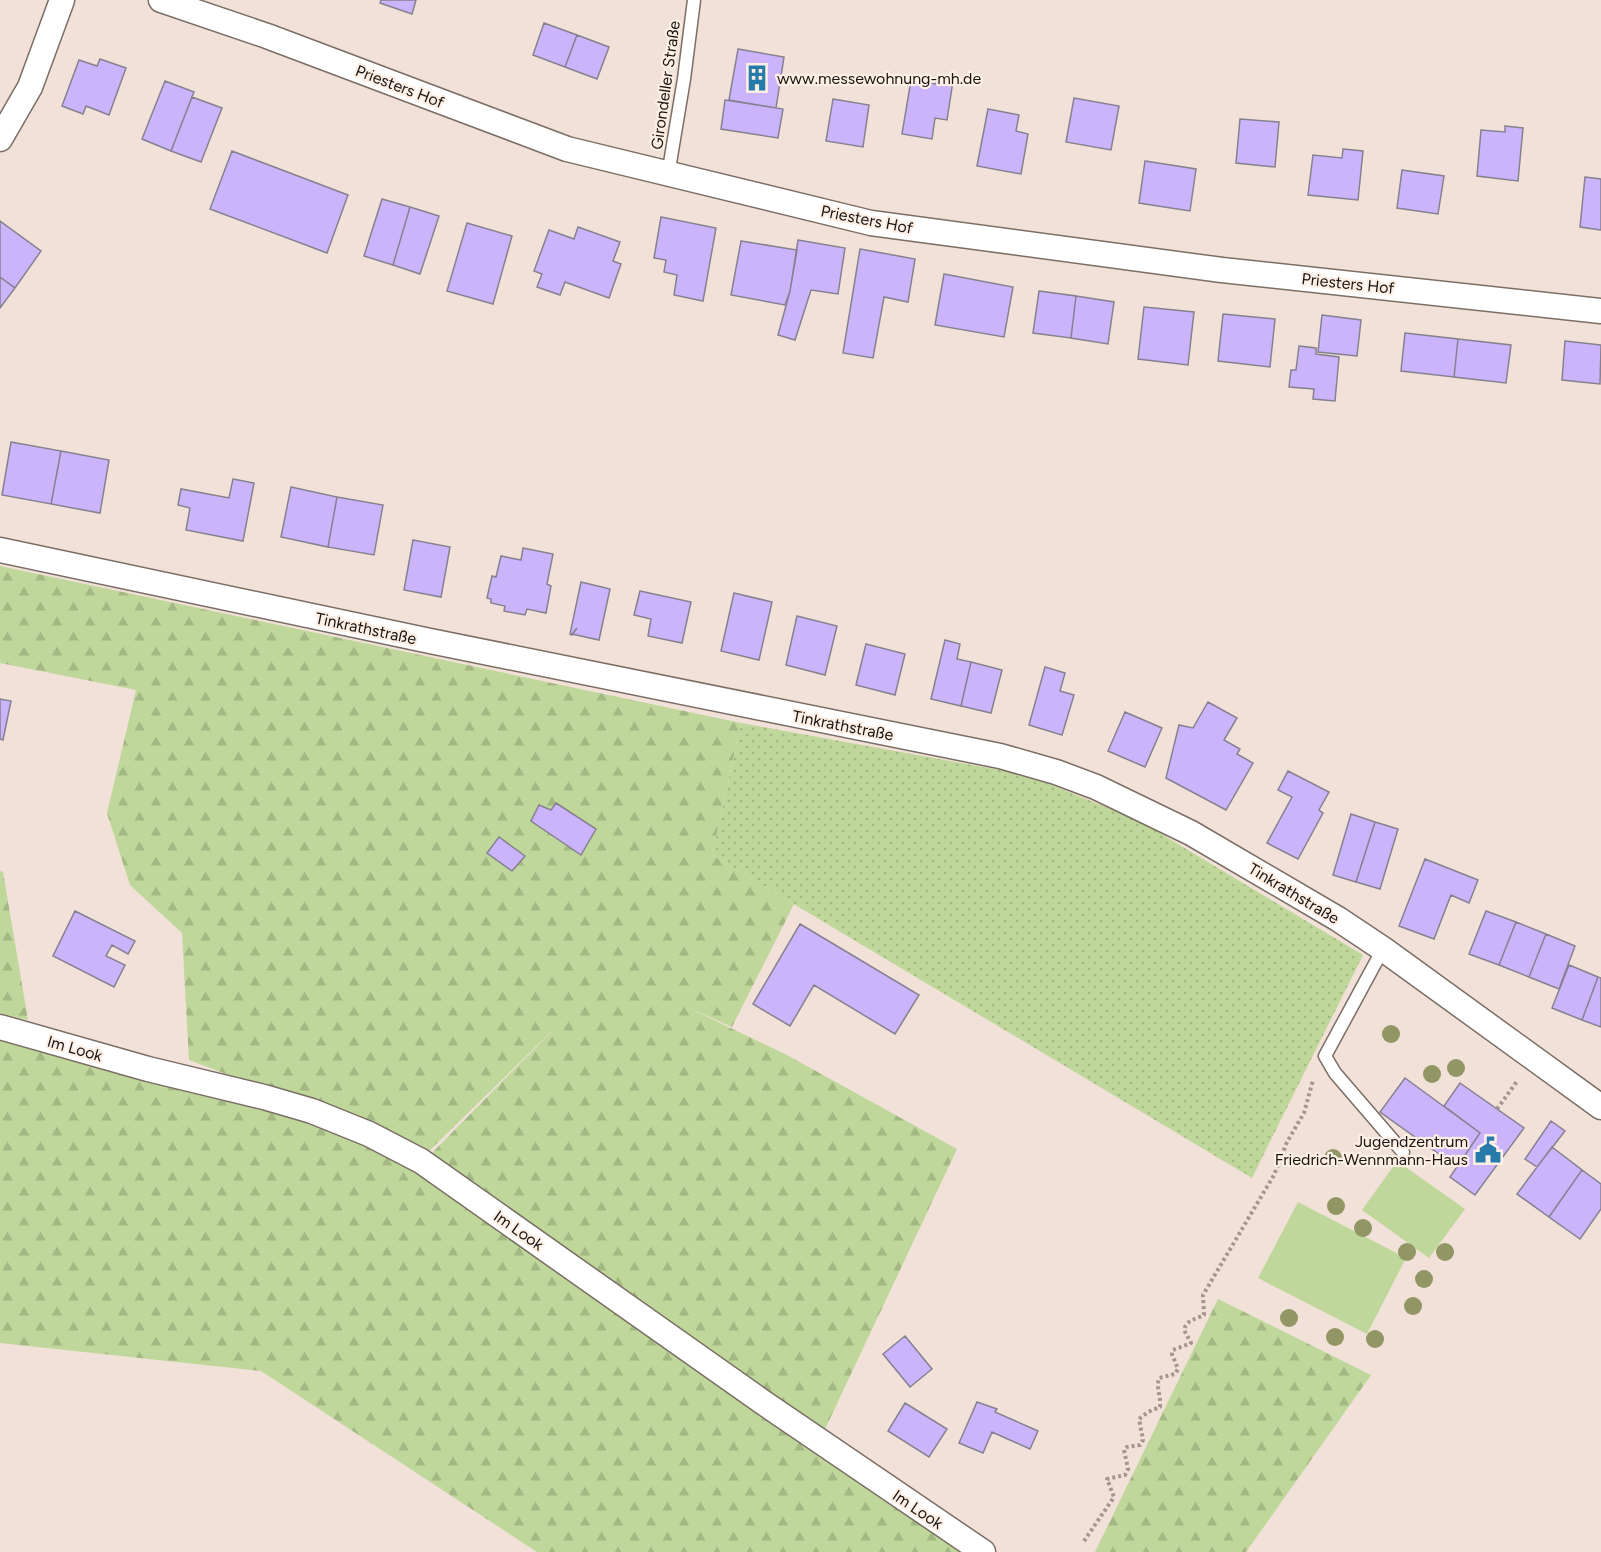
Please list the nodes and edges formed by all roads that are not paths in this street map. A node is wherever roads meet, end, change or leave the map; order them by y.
1 (62, 0) edge
2 (161, 0) edge
3 (694, 0) edge
4 (0, 139) edge
5 (668, 175) junction
6 (1601, 311) edge
7 (0, 550) edge
8 (1383, 949) junction
9 (0, 1027) edge
10 (1601, 1107) edge
11 (1403, 1152) dead end
12 (982, 1552) edge

1 - 4 street
2 - 5 street, Priesters Hof
3 - 5 lane, Girondeller Straße
5 - 6 street, Priesters Hof
7 - 8 street, Tinkrathstraße
8 - 10 street, Tinkrathstraße
8 - 11 lane
9 - 12 street, Im Look

